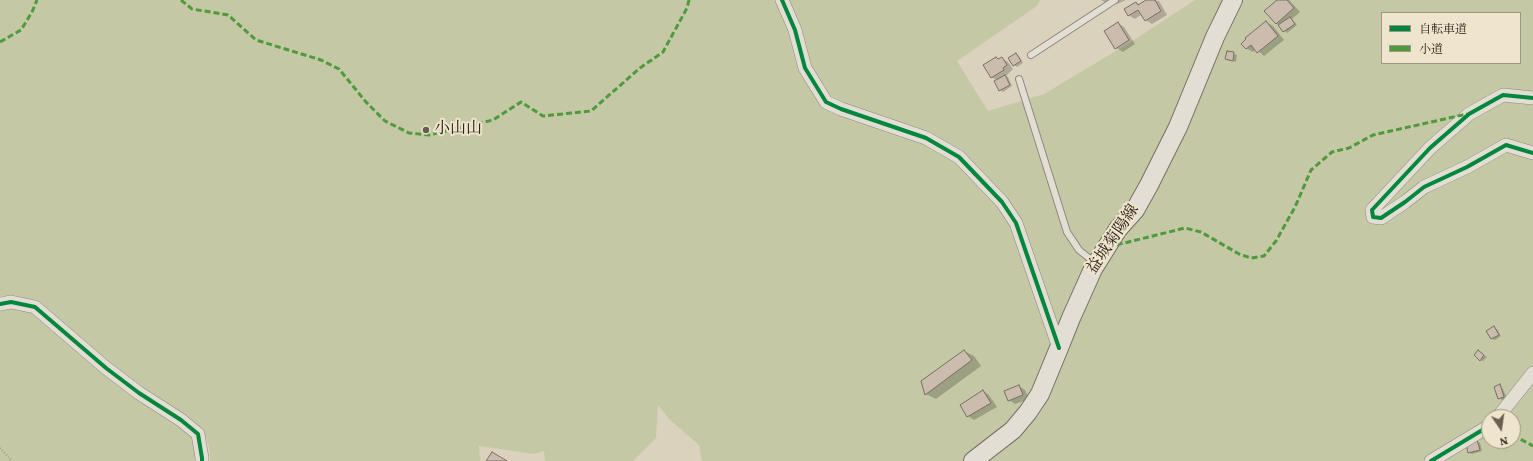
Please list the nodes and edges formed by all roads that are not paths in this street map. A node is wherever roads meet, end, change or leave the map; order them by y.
1 (782, 0) edge
2 (1115, 0) edge
3 (1233, 0) edge
4 (1031, 55) dead end
5 (1019, 78) dead end
6 (1533, 98) edge
7 (1533, 153) edge
8 (1096, 264) junction
9 (0, 304) edge
10 (1059, 348) junction
11 (1533, 373) edge
12 (1504, 409) edge
13 (1481, 431) edge
14 (202, 461) edge
15 (973, 461) edge
16 (1431, 461) edge

1 - 10 street
2 - 4 lane
3 - 8 main road, 益城菊陽線
5 - 8 lane
6 - 7 street
8 - 10 main road, 益城菊陽線
9 - 14 street
10 - 15 main road, 益城菊陽線
11 - 12 street
13 - 16 street

